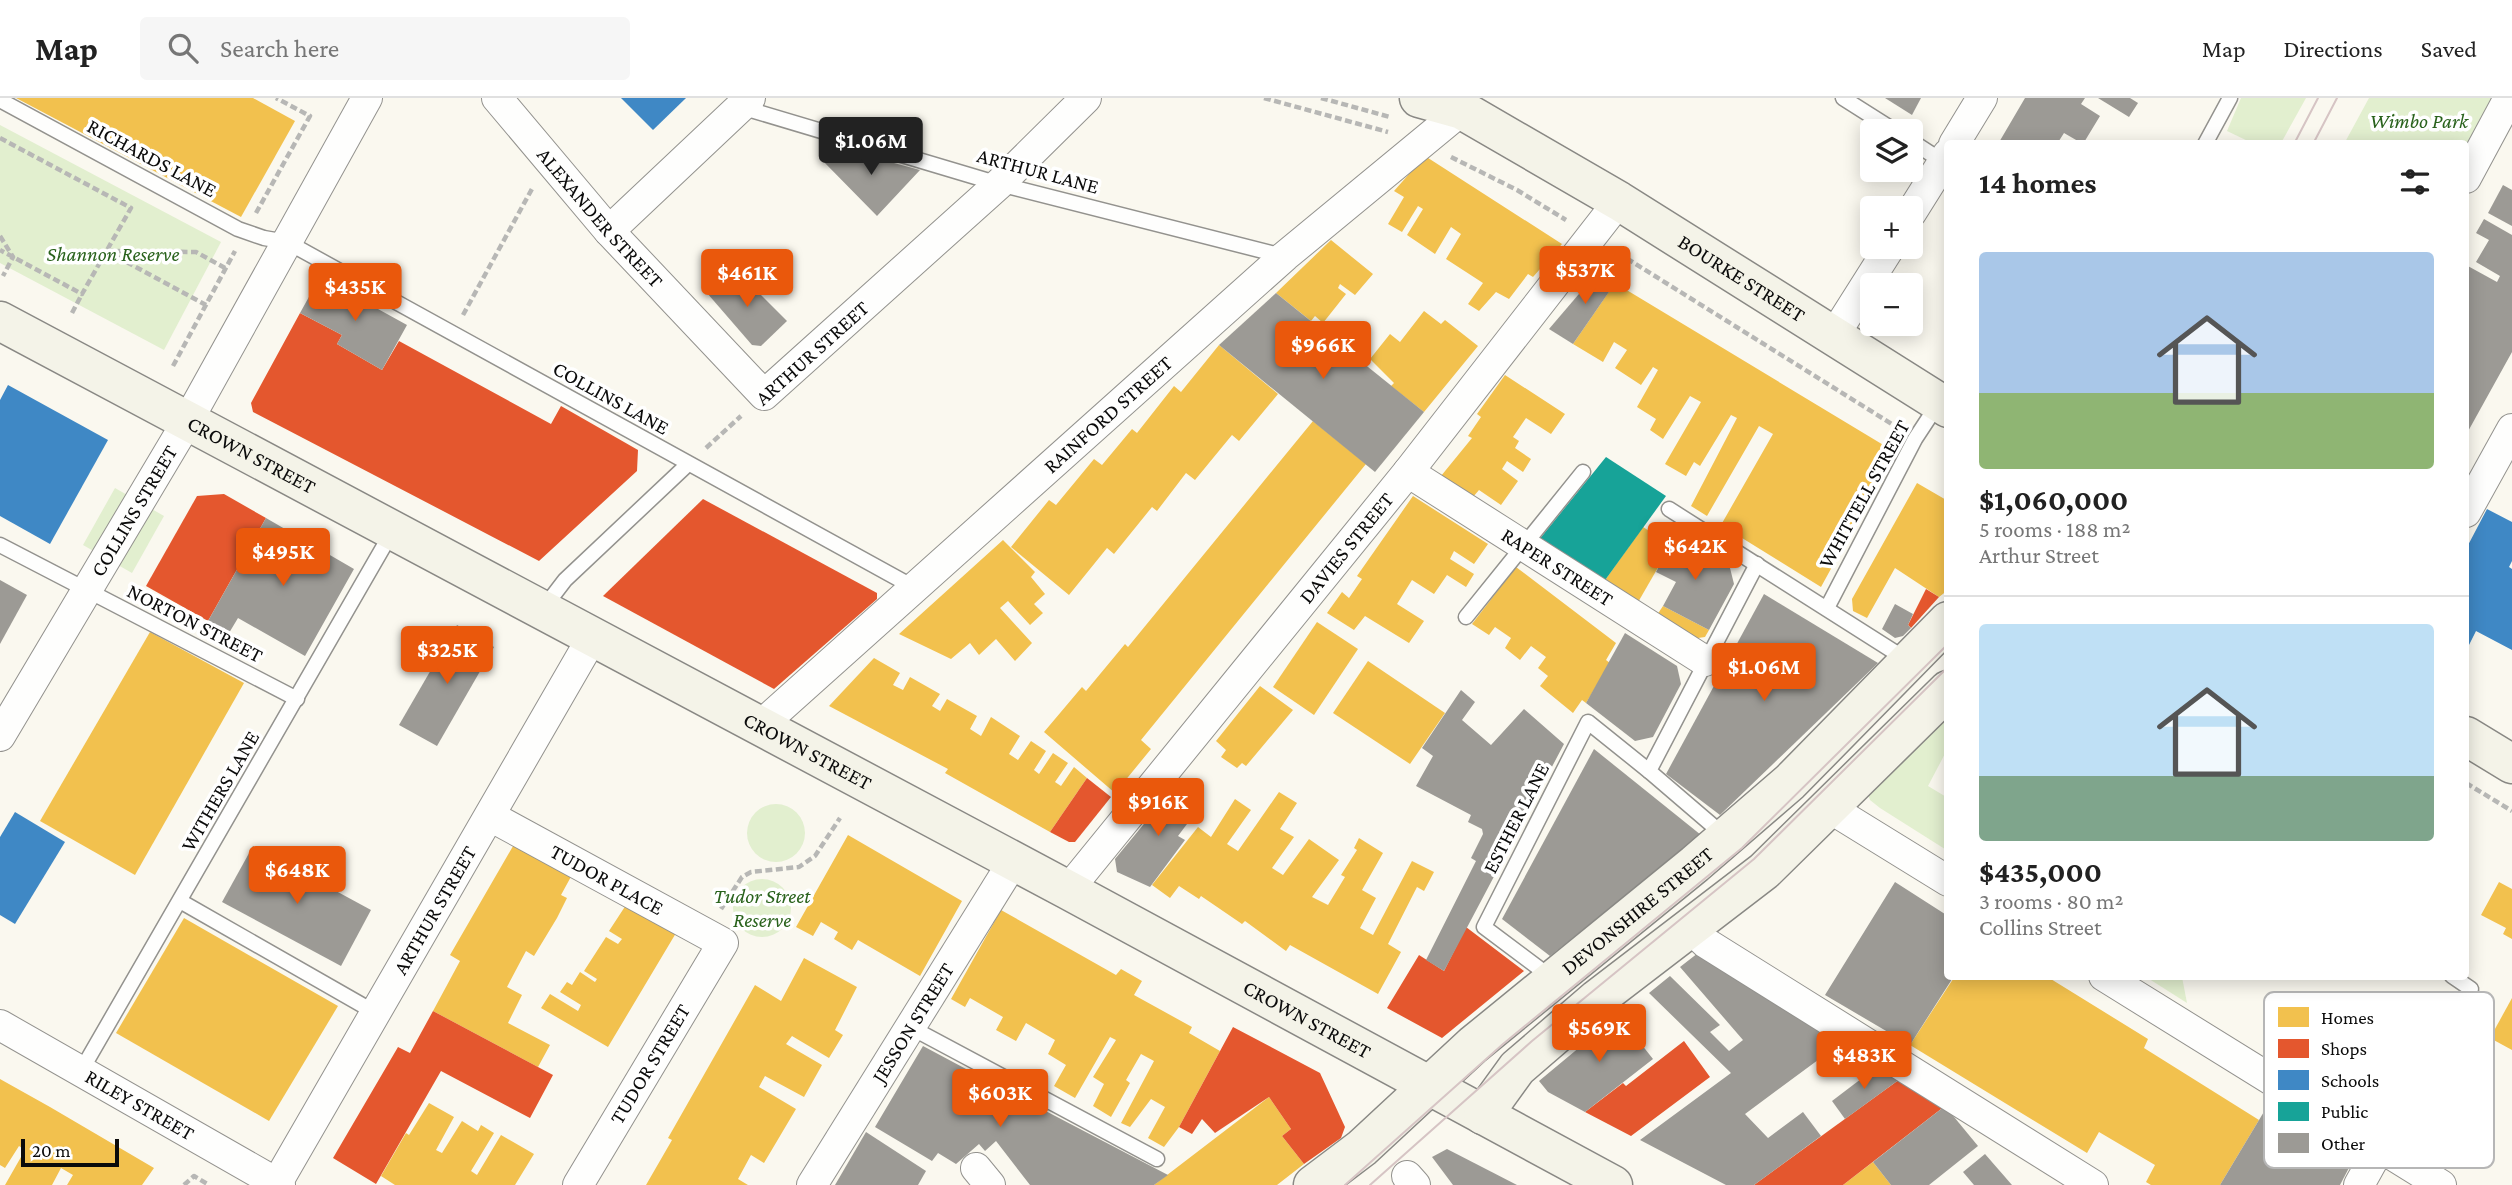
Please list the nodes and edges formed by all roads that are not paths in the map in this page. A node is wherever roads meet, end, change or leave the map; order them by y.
1 (368, 98) edge
2 (497, 98) edge
3 (1086, 98) edge
4 (1419, 98) edge
5 (1843, 98) edge
6 (1982, 98) edge
7 (2230, 98) edge
8 (2509, 98) edge
9 (0, 100) edge
10 (746, 102) edge
11 (1462, 110) junction
12 (1876, 119) edge
13 (1957, 140) edge
14 (2207, 140) edge
15 (1923, 146) edge
16 (1944, 154) edge
17 (1944, 162) edge
18 (2469, 172) edge
19 (999, 184) junction
20 (1922, 196) edge
21 (1619, 201) junction
22 (609, 231) junction
23 (287, 242) junction
24 (1285, 256) junction
25 (1882, 259) edge
26 (0, 321) edge
27 (1833, 337) junction
28 (764, 396) joint
29 (1943, 405) edge
30 (187, 422) junction
31 (2512, 429) edge
32 (687, 465) junction
33 (1408, 472) junction
34 (1583, 472) dead end
35 (2469, 498) edge
36 (1669, 509) dead end
37 (393, 531) junction
38 (0, 544) edge
39 (1523, 546) junction
40 (1757, 564) junction
41 (915, 588) junction
42 (85, 590) junction
43 (1827, 608) junction
44 (542, 611) junction
45 (1466, 617) dead end
46 (1944, 625) edge
47 (592, 638) junction
48 (1908, 660) junction
49 (1705, 661) junction
50 (1944, 694) edge
51 (297, 699) junction
52 (760, 726) junction
53 (0, 736) edge
54 (2469, 738) edge
55 (2512, 764) edge
56 (1649, 771) junction
57 (1828, 807) junction
58 (490, 816) junction
59 (1726, 836) junction
60 (1013, 862) junction
61 (1944, 879) edge
62 (1068, 890) junction
63 (180, 901) junction
64 (1689, 928) junction
65 (714, 938) joint
66 (1553, 979) junction
67 (2110, 980) edge
68 (2458, 980) edge
69 (2471, 989) dead end
70 (376, 1013) junction
71 (0, 1025) edge
72 (910, 1027) junction
73 (81, 1071) junction
74 (2264, 1077) edge
75 (1429, 1086) junction
76 (1483, 1115) junction
77 (1157, 1159) dead end
78 (2368, 1168) edge
79 (2412, 1168) edge
80 (279, 1184) edge
81 (578, 1185) edge
82 (812, 1185) edge
83 (1313, 1185) edge
84 (1613, 1185) edge
85 (2093, 1185) edge
86 (2359, 1185) edge
87 (2441, 1185) edge

1 - 23 street, COLLINS STREET
2 - 22 street, ALEXANDER STREET
3 - 19 street, ARTHUR STREET
4 - 11 street, BOURKE STREET
5 - 12 lane
6 - 13 street
7 - 14 lane
8 - 18 street
9 - 23 lane, RICHARDS LANE
10 - 19 lane, ARTHUR LANE
10 - 22 street
11 - 21 street, BOURKE STREET
11 - 24 street, RAINFORD STREET
15 - 16 lane
17 - 20 street
19 - 24 lane, ARTHUR LANE
19 - 28 street, ARTHUR STREET
21 - 27 street, BOURKE STREET
21 - 33 street, DAVIES STREET
22 - 28 street, ALEXANDER STREET
23 - 30 street, COLLINS STREET
23 - 32 lane, COLLINS LANE
24 - 41 street, RAINFORD STREET
25 - 27 street
26 - 30 street, CROWN STREET
27 - 29 street, BOURKE STREET
29 - 43 lane, WHITTELL STREET
30 - 37 street, CROWN STREET
30 - 42 street, COLLINS STREET
31 - 35 street
32 - 41 lane, COLLINS LANE
32 - 44 lane
33 - 39 street, RAPER STREET
33 - 62 street, DAVIES STREET
34 - 39 lane
36 - 40 lane
37 - 44 street, CROWN STREET
37 - 51 lane, WITHERS LANE
38 - 42 lane, NORTON STREET
39 - 45 lane
39 - 49 street, RAPER STREET
40 - 43 lane
40 - 49 lane
41 - 52 street, RAINFORD STREET
42 - 51 lane, NORTON STREET
42 - 53 street, COLLINS STREET
43 - 48 lane
44 - 47 street, CROWN STREET
46 - 48 street, DEVONSHIRE STREET
47 - 52 street, CROWN STREET
47 - 58 street, ARTHUR STREET
48 - 59 street, DEVONSHIRE STREET
49 - 56 lane
50 - 57 street, DEVONSHIRE STREET
51 - 63 lane, WITHERS LANE
52 - 60 street, CROWN STREET
54 - 55 street
56 - 59 lane
56 - 66 lane, ESTHER LANE
57 - 61 street
57 - 64 street, DEVONSHIRE STREET
58 - 65 street, TUDOR PLACE
58 - 70 street, ARTHUR STREET
59 - 66 street, DEVONSHIRE STREET
60 - 62 street, CROWN STREET
60 - 72 street, JESSON STREET
62 - 75 street, CROWN STREET
63 - 70 lane
63 - 73 lane, WITHERS LANE
64 - 76 street, DEVONSHIRE STREET
64 - 85 street
65 - 81 street, TUDOR STREET
66 - 75 street, DEVONSHIRE STREET
67 - 74 street
68 - 69 lane
70 - 80 street, ARTHUR STREET
71 - 73 street, RILEY STREET
72 - 77 lane
72 - 82 street, JESSON STREET
73 - 80 street, RILEY STREET
75 - 76 street, CROWN STREET
75 - 83 street, DEVONSHIRE STREET
76 - 84 street, CROWN STREET
78 - 86 street
79 - 87 street

